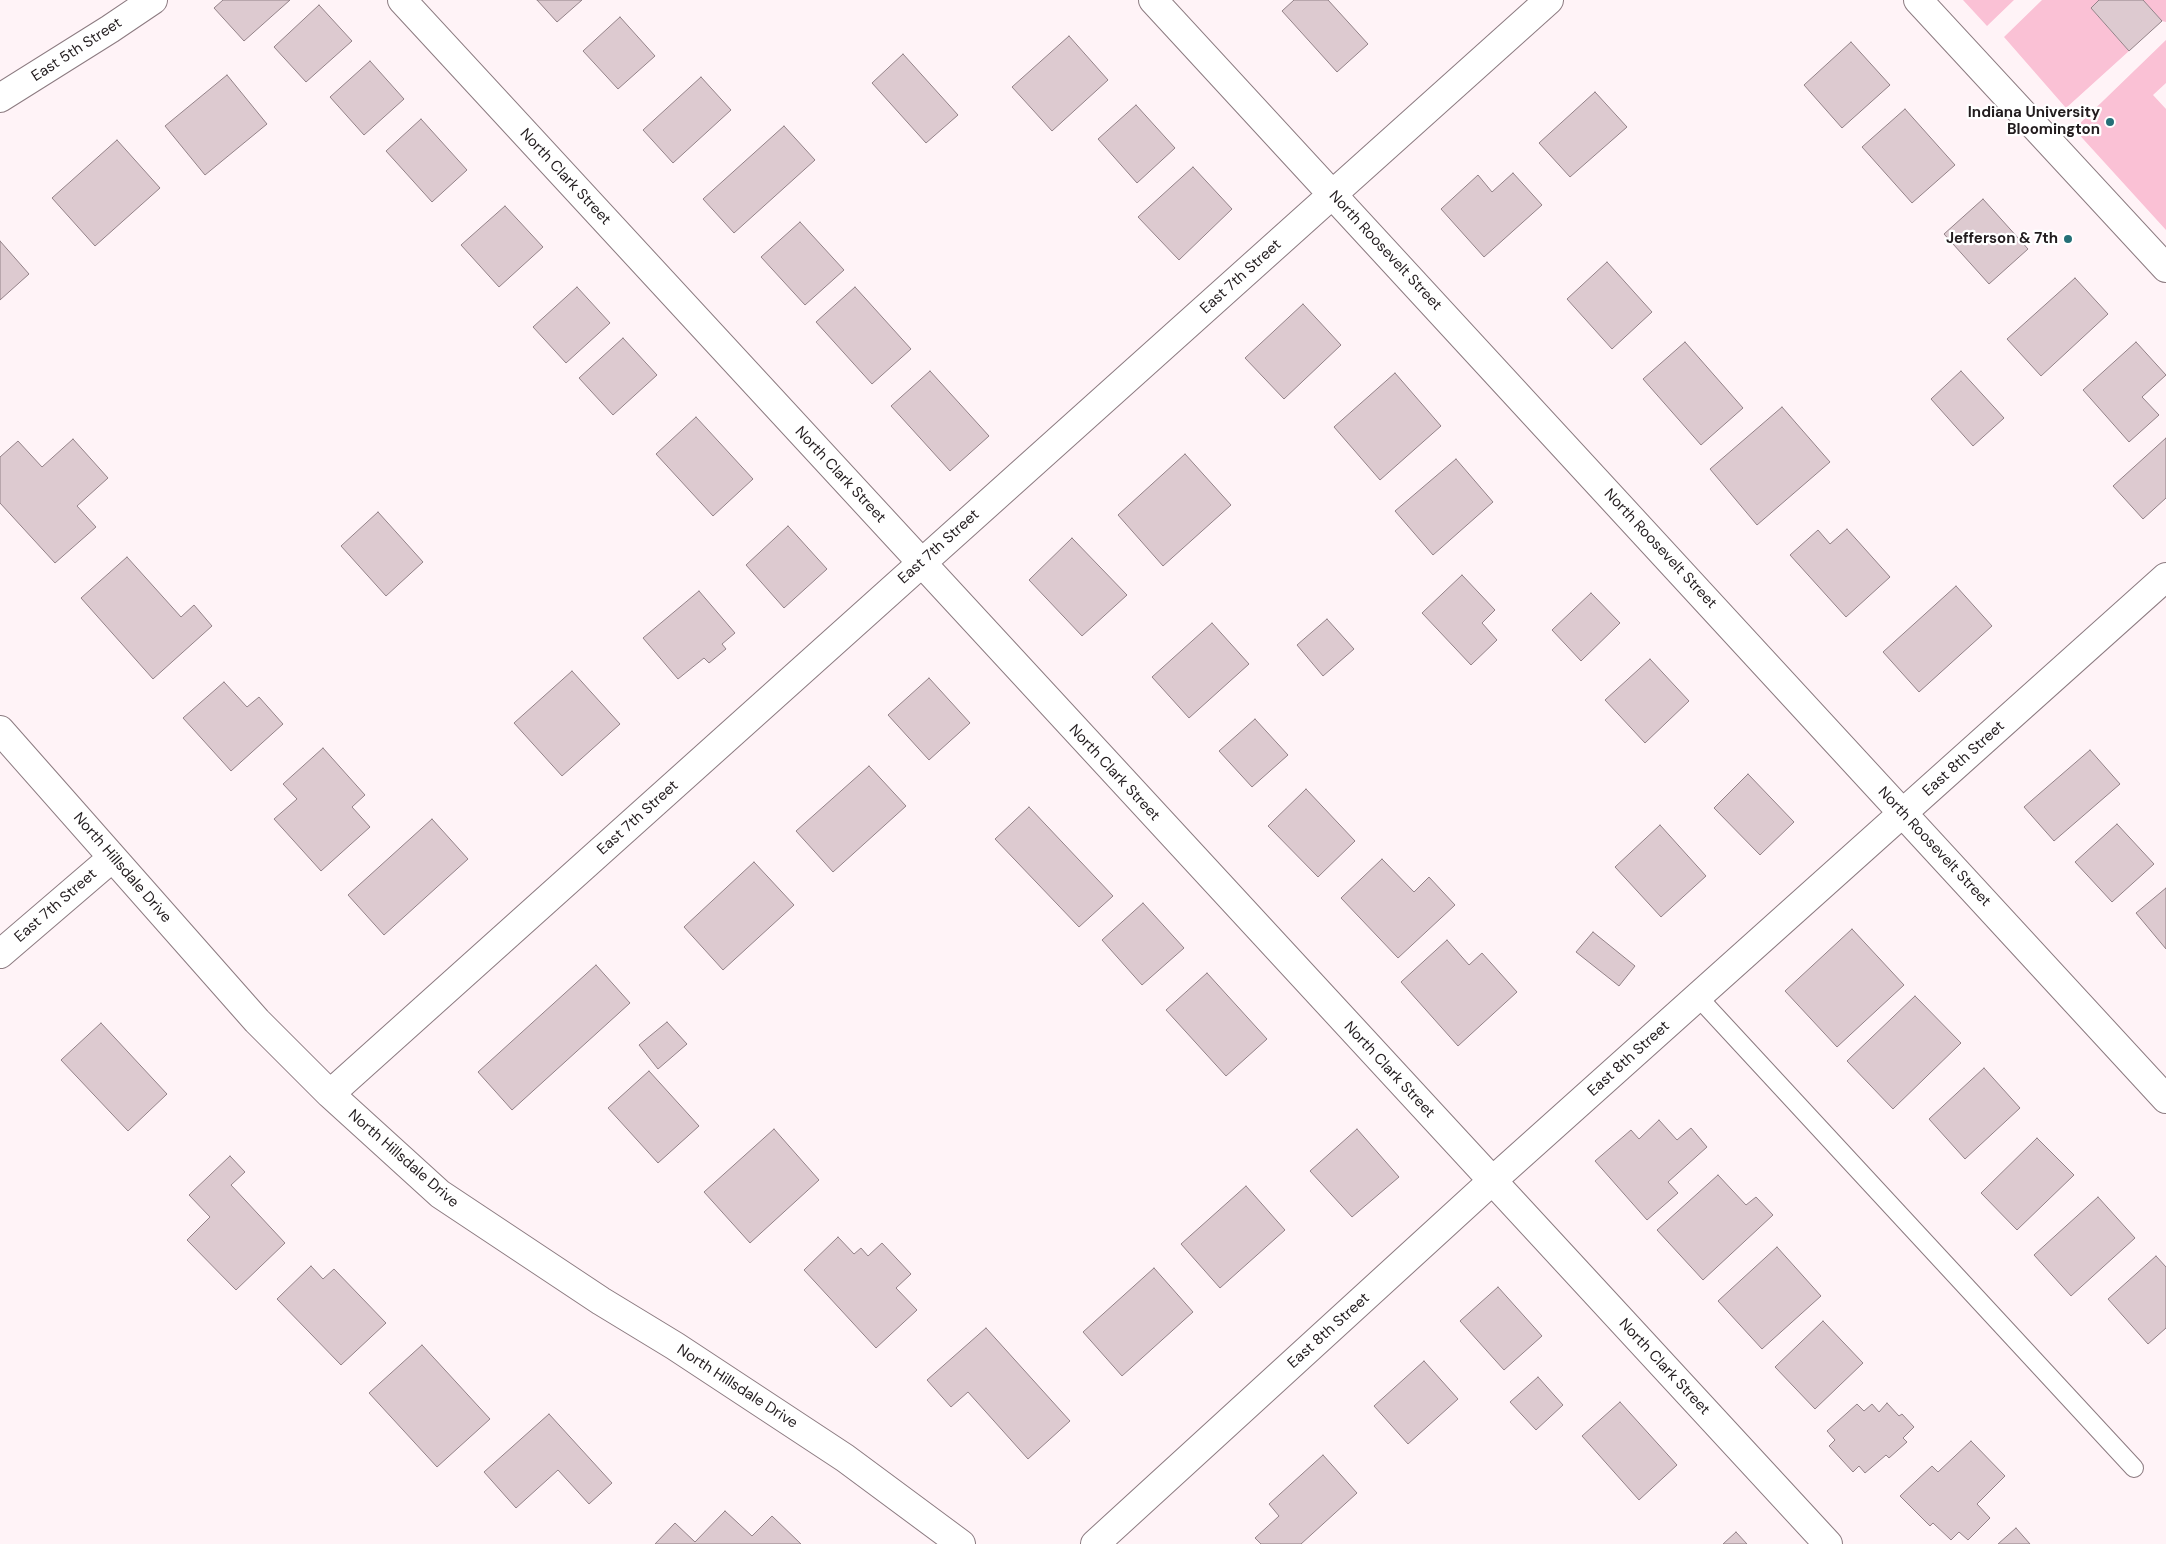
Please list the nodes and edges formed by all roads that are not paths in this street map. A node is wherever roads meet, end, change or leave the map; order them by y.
1 (153, 0) edge
2 (402, 0) edge
3 (1153, 0) edge
4 (1549, 0) edge
5 (1918, 0) edge
6 (0, 98) edge
7 (1332, 194) junction
8 (2166, 268) edge
9 (921, 564) junction
10 (2166, 577) edge
11 (0, 730) edge
12 (1903, 813) junction
13 (112, 858) junction
14 (0, 954) edge
15 (1698, 997) junction
16 (330, 1094) junction
17 (2166, 1098) edge
18 (1492, 1181) junction
19 (2134, 1468) dead end
20 (961, 1544) edge
21 (1095, 1544) edge
22 (1828, 1544) edge

1 - 6 street, East 5th Street
2 - 9 street, North Clark Street
3 - 7 street, North Roosevelt Street
4 - 7 street, East 7th Street
5 - 8 street
7 - 9 street, East 7th Street
7 - 12 street, North Roosevelt Street
9 - 16 street, East 7th Street
9 - 18 street, North Clark Street
10 - 12 street, East 8th Street
11 - 13 street, North Hillsdale Drive
12 - 15 street, East 8th Street
12 - 17 street, North Roosevelt Street
13 - 14 street, East 7th Street
13 - 16 street, North Hillsdale Drive
15 - 18 street, East 8th Street
15 - 19 lane
16 - 20 street, North Hillsdale Drive
18 - 21 street, East 8th Street
18 - 22 street, North Clark Street

